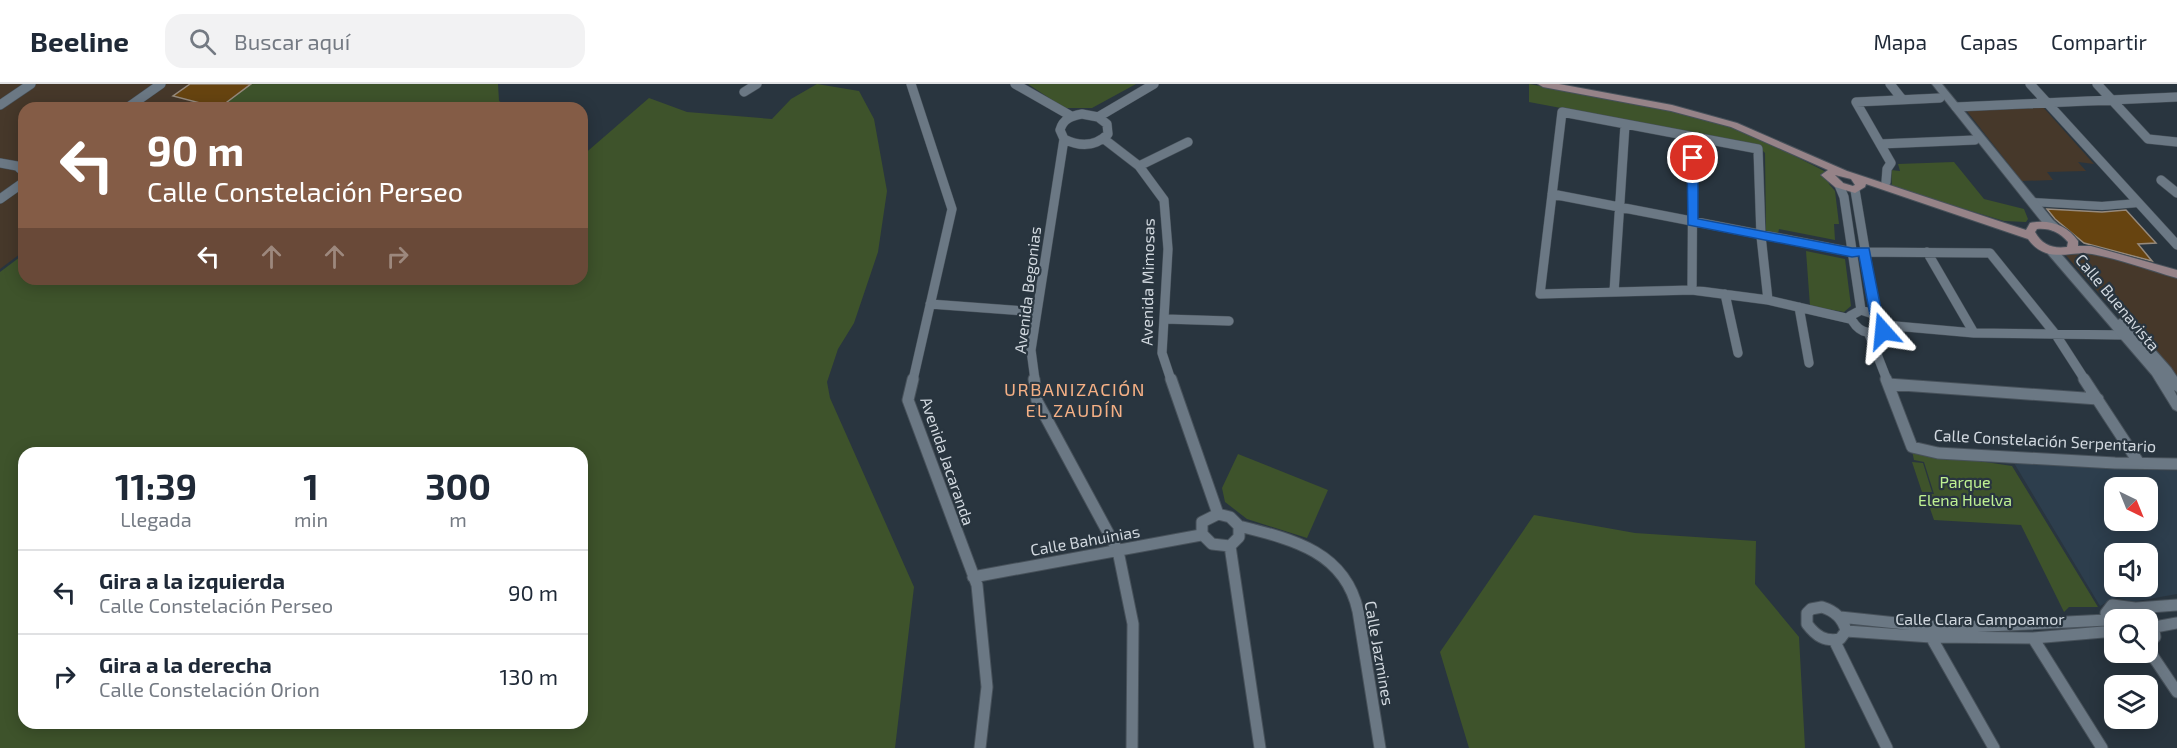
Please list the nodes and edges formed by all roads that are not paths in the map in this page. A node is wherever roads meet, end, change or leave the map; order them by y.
1 (31, 84) edge
2 (161, 84) edge
3 (757, 84) edge
4 (911, 84) edge
5 (1016, 84) edge
6 (1154, 84) edge
7 (1543, 84) edge
8 (1890, 84) edge
9 (1929, 84) edge
10 (1937, 84) edge
11 (2030, 84) edge
12 (2097, 84) edge
13 (744, 92) dead end
14 (2177, 97) edge
15 (1940, 98) junction
16 (1902, 99) junction
17 (2112, 100) junction
18 (136, 102) edge
19 (2046, 102) junction
20 (0, 105) edge
21 (1956, 107) junction
22 (1071, 116) junction
23 (1098, 117) junction
24 (1625, 124) junction
25 (1693, 137) junction
26 (1064, 139) junction
27 (1104, 139) junction
28 (1975, 140) junction
29 (1188, 141) dead end
30 (2177, 142) edge
31 (1880, 144) junction
32 (1795, 152) junction
33 (0, 161) edge
34 (18, 163) edge
35 (1139, 166) junction
36 (18, 167) edge
37 (1843, 173) junction
38 (2161, 180) dead end
39 (1836, 182) junction
40 (1856, 185) junction
41 (1885, 185) junction
42 (18, 186) edge
43 (2177, 193) edge
44 (1552, 194) junction
45 (0, 199) edge
46 (2032, 202) junction
47 (2138, 203) junction
48 (1620, 208) junction
49 (1692, 222) junction
50 (2057, 228) junction
51 (2033, 230) junction
52 (1761, 236) junction
53 (2177, 245) edge
54 (2065, 248) junction
55 (1865, 251) junction
56 (1852, 252) junction
57 (1927, 252) junction
58 (2177, 274) edge
59 (1692, 290) junction
60 (1614, 292) junction
61 (1725, 294) junction
62 (1768, 300) junction
63 (930, 304) junction
64 (1799, 307) junction
65 (1861, 310) junction
66 (1037, 312) junction
67 (1876, 315) junction
68 (1166, 319) junction
69 (1850, 319) junction
70 (1229, 321) dead end
71 (1884, 325) junction
72 (1974, 333) junction
73 (1869, 334) junction
74 (2056, 334) junction
75 (2125, 335) junction
76 (1738, 353) dead end
77 (1809, 363) dead end
78 (2172, 372) edge
79 (1888, 384) junction
80 (2177, 387) edge
81 (2098, 399) junction
82 (2177, 406) edge
83 (2139, 463) junction
84 (2177, 464) edge
85 (1218, 514) junction
86 (1239, 526) junction
87 (1201, 535) junction
88 (1230, 546) junction
89 (1118, 551) junction
90 (974, 577) junction
91 (2177, 605) edge
92 (2136, 608) joint
93 (2109, 609) edge
94 (1840, 617) junction
95 (2104, 620) edge
96 (2177, 623) edge
97 (2158, 626) edge
98 (1846, 631) junction
99 (2104, 632) edge
100 (1931, 637) junction
101 (2033, 638) junction
102 (1834, 640) junction
103 (2157, 663) edge
104 (2177, 692) edge
105 (980, 748) edge
106 (1132, 748) edge
107 (1260, 748) edge
108 (1380, 748) edge
109 (1887, 748) edge
110 (1994, 748) edge
111 (2102, 748) edge

1 - 20 street
2 - 18 street
3 - 13 street
4 - 63 street, Avenida Jacaranda
5 - 22 street
6 - 23 street
7 - 32 main road
8 - 16 street
9 - 15 street
10 - 21 street
11 - 19 street
12 - 17 street
14 - 17 street
15 - 16 street
15 - 28 street
16 - 31 street
17 - 19 street
17 - 30 street
19 - 21 street
19 - 47 street
21 - 46 street
22 - 23 street
22 - 26 street
23 - 27 street
24 - 25 street
24 - 44 street
24 - 48 street
25 - 49 street
25 - 52 street
26 - 27 street
26 - 66 street, Avenida Begonias
27 - 35 street, Avenida Mimosas
28 - 31 street
28 - 51 street
29 - 35 street
31 - 41 street
32 - 37 main road
32 - 39 main road
33 - 34 street
33 - 36 street
35 - 68 street, Avenida Mimosas
37 - 39 main road
37 - 40 main road
38 - 43 street
39 - 40 main road
39 - 56 street
40 - 41 main road
40 - 55 street
41 - 51 main road
42 - 45 street
44 - 48 street
44 - 60 street
46 - 47 street
46 - 50 street
47 - 53 street
48 - 49 street
48 - 60 street
49 - 52 street
49 - 59 street
50 - 51 main road
50 - 54 main road
51 - 54 main road
52 - 56 street
52 - 62 street
54 - 58 main road
54 - 75 street, Calle Buenavista
54 - 78 street, Calle Buenavista
55 - 56 street
55 - 57 street
55 - 67 street
56 - 65 street
57 - 72 street
57 - 74 street
59 - 60 street
59 - 61 street
61 - 62 street
61 - 76 street
62 - 64 street
63 - 66 street
63 - 90 street, Avenida Jacaranda
64 - 69 street
64 - 77 street
65 - 67 street
65 - 69 street
66 - 89 street, Avenida Begonias
67 - 71 street
68 - 70 street
68 - 85 street, Avenida Mimosas
69 - 73 street
71 - 72 street
71 - 73 street
72 - 74 street
73 - 79 street
74 - 75 street
74 - 81 street
75 - 82 street, Calle Buenavista
78 - 80 street, Calle Buenavista
79 - 81 street
79 - 83 street, Calle Constelación Serpentario
81 - 83 street
83 - 84 street, Calle Constelación Serpentario
85 - 86 street
85 - 87 street
86 - 88 street
86 - 108 street, Calle Jazmines
87 - 88 street
87 - 89 street, Calle Bahuinias
88 - 107 street
89 - 90 street, Calle Bahuinias
89 - 106 street, Avenida Begonias
90 - 105 street, Avenida Jacaranda
91 - 92 street
92 - 93 street
94 - 95 street, Calle Clara Campoamor
94 - 98 street
94 - 102 street
96 - 97 street
98 - 100 street, Calle Clara Campoamor
98 - 102 street
99 - 101 street, Calle Clara Campoamor
100 - 101 street, Calle Clara Campoamor
100 - 110 street
101 - 111 street
102 - 109 street
103 - 104 street

